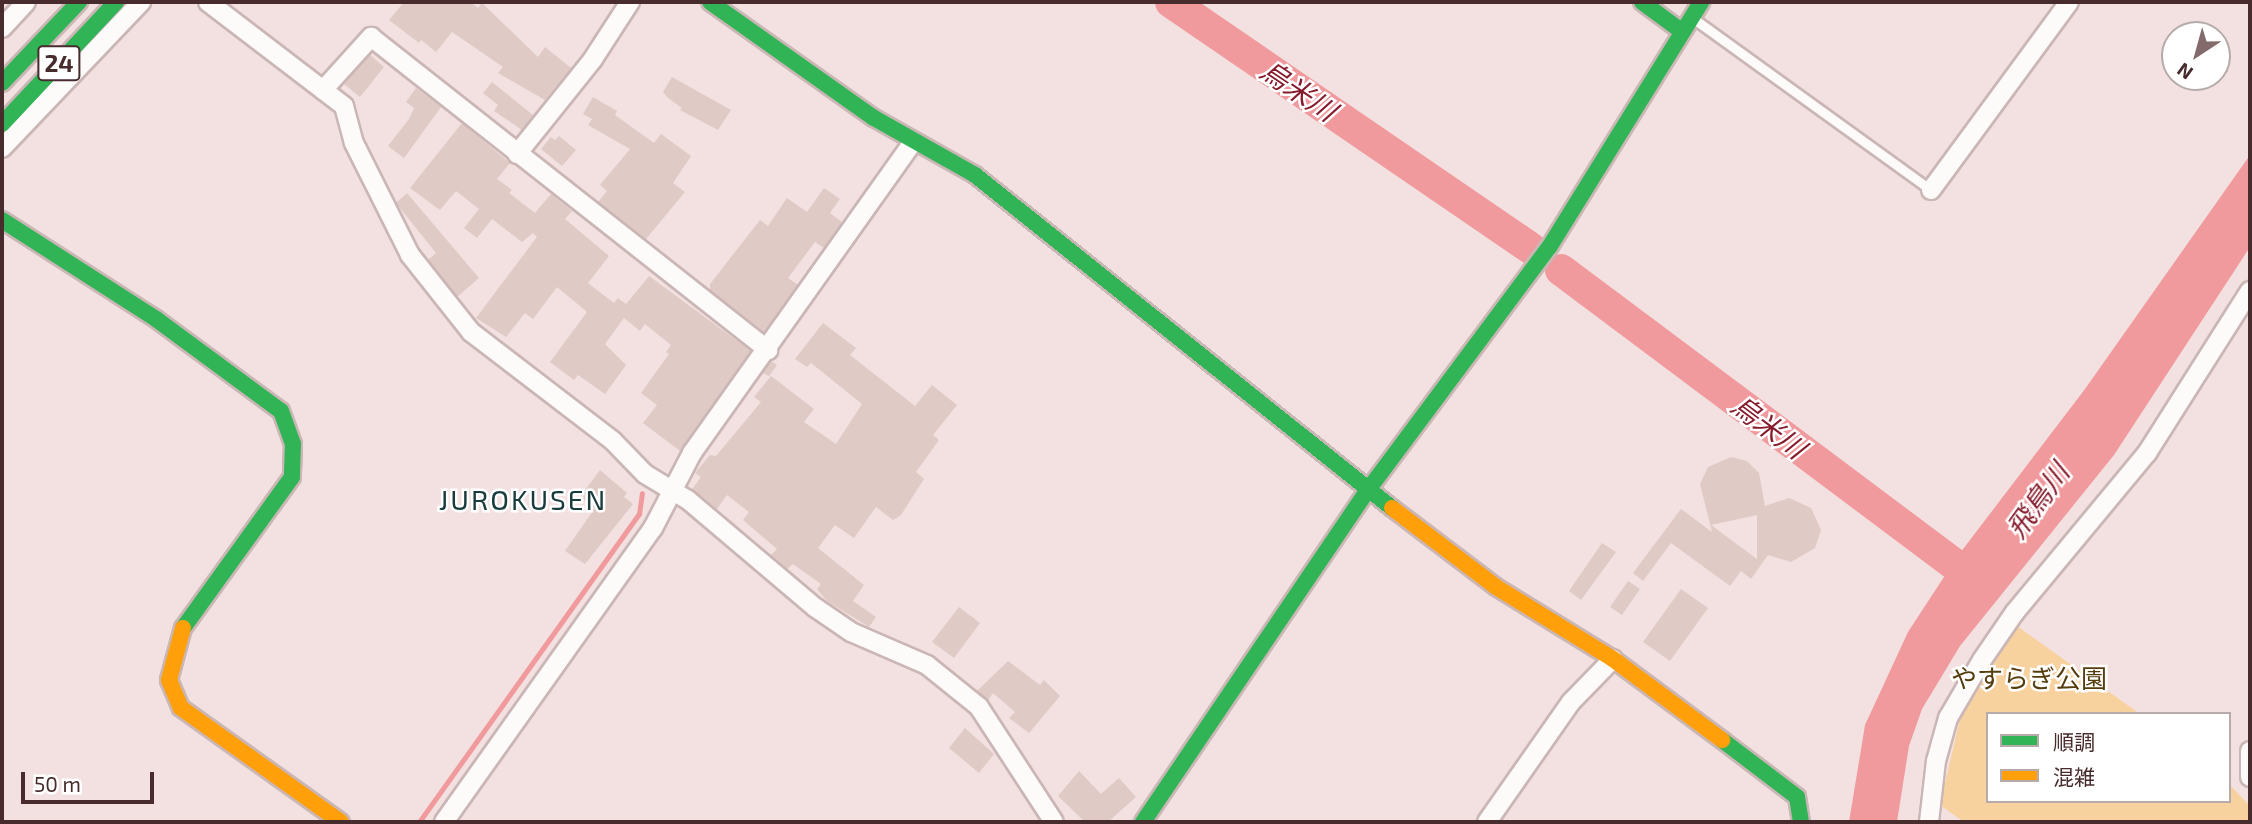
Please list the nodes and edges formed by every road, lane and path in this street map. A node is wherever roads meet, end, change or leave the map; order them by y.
1 (26, 2) edge
2 (68, 2) edge
3 (79, 2) edge
4 (111, 2) edge
5 (116, 2) edge
6 (141, 2) edge
7 (208, 2) edge
8 (630, 2) edge
9 (710, 2) edge
10 (1642, 2) edge
11 (1701, 2) edge
12 (2069, 2) edge
13 (1690, 16) junction
14 (2, 28) edge
15 (1680, 30) junction
16 (2, 74) edge
17 (2, 83) edge
18 (323, 90) junction
19 (2, 117) edge
20 (2, 124) edge
21 (913, 142) junction
22 (2, 148) edge
23 (517, 154) junction
24 (1931, 190) joint
25 (2, 220) edge
26 (2250, 290) edge
27 (768, 350) junction
28 (1368, 490) junction
29 (668, 492) junction
30 (1613, 659) junction
31 (2250, 751) edge
32 (2250, 777) edge
33 (341, 822) edge
34 (444, 822) edge
35 (1054, 822) edge
36 (1143, 822) edge
37 (1487, 822) edge
38 (1801, 822) edge
39 (1929, 822) edge

1 - 14 street
2 - 16 main road, 24
3 - 17 main road
4 - 19 main road
5 - 20 main road, 24
6 - 22 street
7 - 18 street
8 - 23 street
9 - 21 main road
10 - 15 main road
11 - 13 main road
12 - 24 street
13 - 15 main road
13 - 24 lane
15 - 28 main road
18 - 23 street
18 - 29 street
21 - 27 street
21 - 28 main road
23 - 27 street
25 - 33 main road
26 - 39 street
27 - 29 street
28 - 30 main road
28 - 36 main road
29 - 34 street
29 - 35 street
30 - 37 street
30 - 38 main road
31 - 32 street

